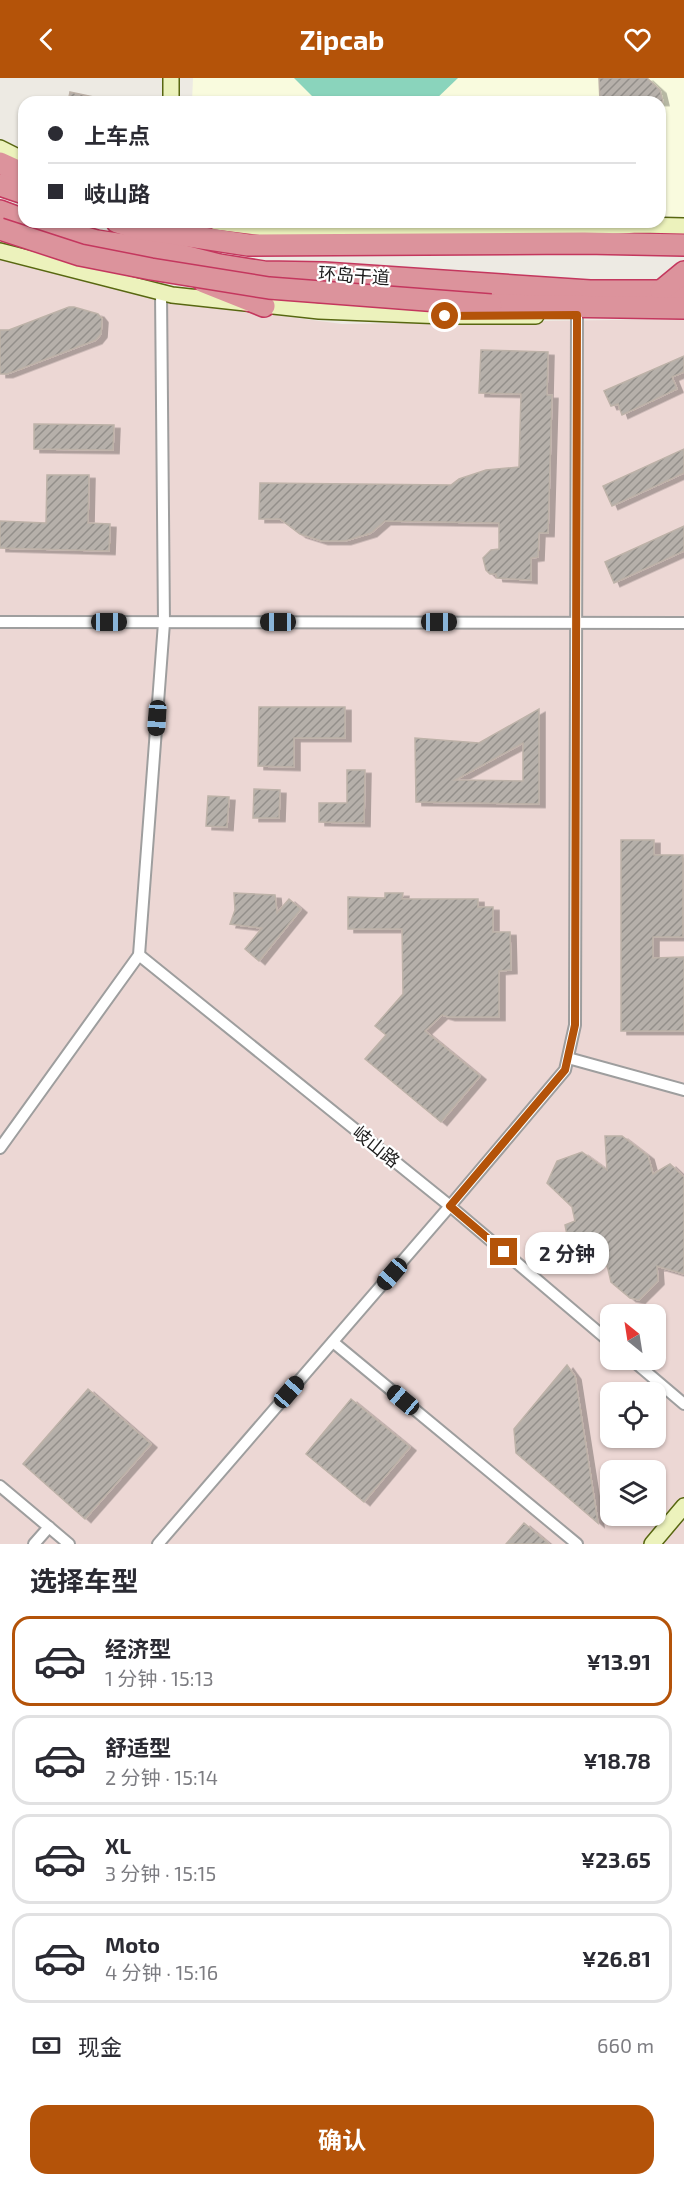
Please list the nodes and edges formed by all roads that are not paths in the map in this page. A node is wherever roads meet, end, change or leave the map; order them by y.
1 (171, 78) edge
2 (171, 96) edge
3 (0, 148) edge
4 (18, 157) edge
5 (0, 163) edge
6 (18, 171) edge
7 (0, 185) edge
8 (18, 191) edge
9 (0, 211) edge
10 (18, 218) edge
11 (51, 228) edge
12 (147, 228) edge
13 (263, 228) edge
14 (578, 228) edge
15 (647, 228) edge
16 (0, 229) edge
17 (97, 241) junction
18 (682, 242) edge
19 (0, 251) edge
20 (684, 272) edge
21 (661, 291) junction
22 (684, 291) edge
23 (161, 293) junction
24 (264, 306) junction
25 (684, 309) edge
26 (577, 315) junction
27 (577, 621) junction
28 (0, 622) edge
29 (164, 623) junction
30 (684, 623) edge
31 (139, 956) junction
32 (568, 1058) junction
33 (684, 1090) edge
34 (0, 1149) edge
35 (450, 1206) junction
36 (600, 1334) edge
37 (333, 1342) junction
38 (644, 1370) edge
39 (684, 1404) edge
40 (0, 1486) edge
41 (684, 1506) edge
42 (48, 1527) junction
43 (34, 1544) edge
44 (69, 1544) edge
45 (158, 1544) edge
46 (576, 1544) edge
47 (652, 1544) edge

1 - 2 main road
3 - 4 main road
5 - 6 highway
7 - 8 highway
9 - 10 highway
11 - 17 highway, 环岛干道
12 - 18 highway, 环岛干道
13 - 14 main road
15 - 18 main road
16 - 25 highway, bridge
17 - 21 highway, 环岛干道
17 - 24 highway
19 - 23 main road
20 - 21 highway
21 - 22 highway, 环岛干道
23 - 24 main road
23 - 29 street
24 - 26 main road
25 - 26 main road
26 - 27 street
27 - 29 street
27 - 30 street
27 - 32 street
28 - 29 street
29 - 31 street
31 - 34 street
31 - 35 street, 岐山路
32 - 33 street
32 - 35 street
35 - 36 street, 岐山路
35 - 37 street
37 - 45 street
37 - 46 street
38 - 39 street
40 - 42 street
41 - 47 main road
42 - 43 street
42 - 44 street

